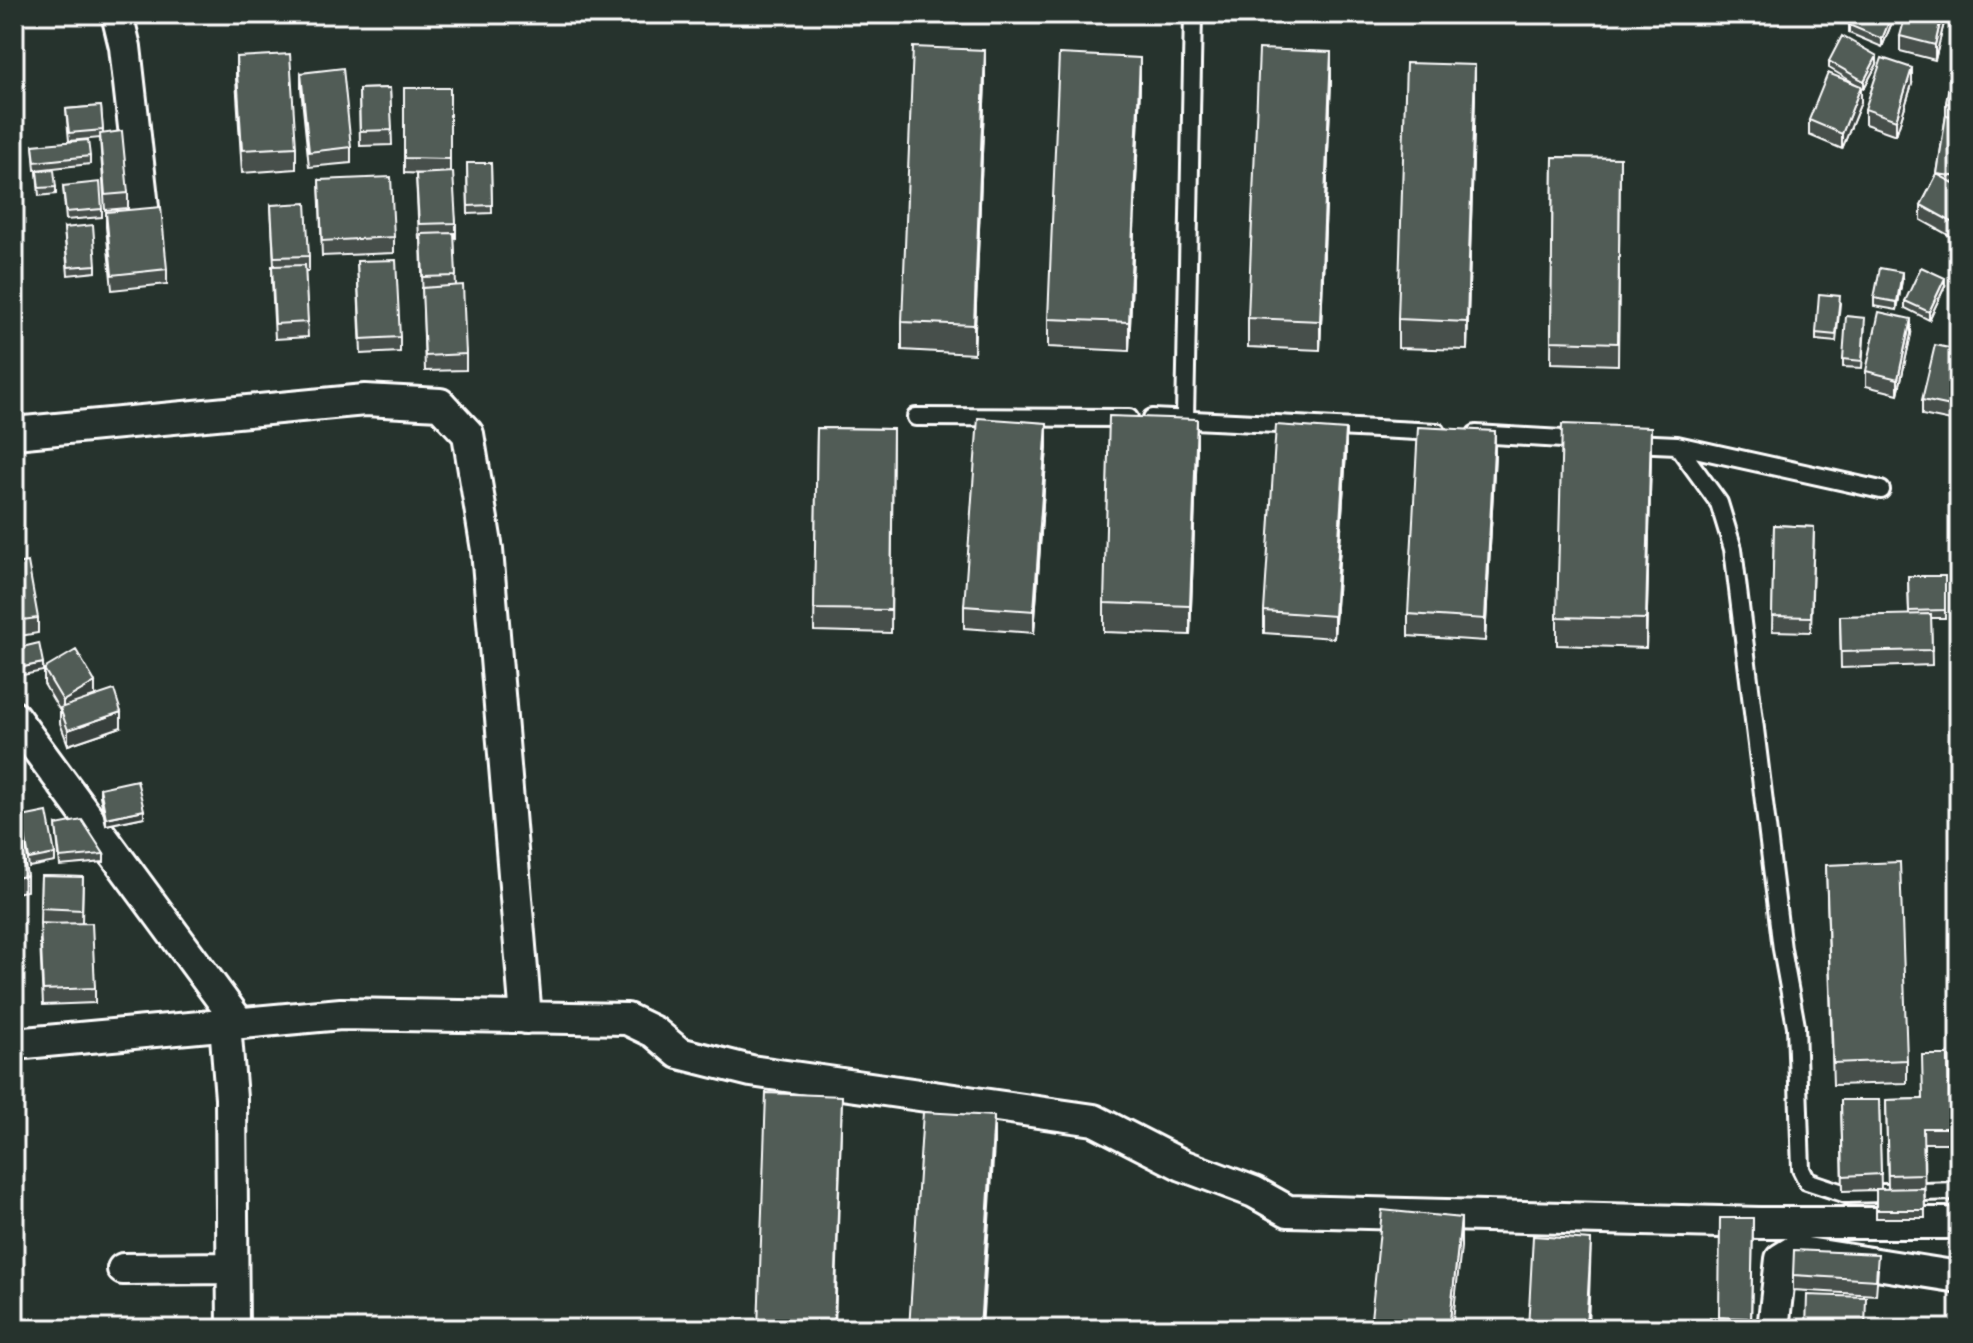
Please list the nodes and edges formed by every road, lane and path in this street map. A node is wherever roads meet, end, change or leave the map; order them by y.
1 (117, 14) edge
2 (1193, 14) edge
3 (144, 216) edge
4 (916, 417) dead end
5 (1185, 418) junction
6 (14, 433) edge
7 (1677, 445) junction
8 (1881, 490) dead end
9 (14, 717) edge
10 (526, 1018) junction
11 (232, 1023) junction
12 (14, 1044) edge
13 (1959, 1191) edge
14 (1959, 1223) edge
15 (232, 1268) junction
16 (123, 1269) dead end
17 (1959, 1277) edge
18 (233, 1329) edge
19 (1773, 1329) edge

1 - 3 street
2 - 5 lane
4 - 5 lane
5 - 7 lane
6 - 10 street
7 - 8 lane
7 - 13 lane
9 - 11 street
10 - 11 street
10 - 14 street
11 - 12 street
11 - 15 street
15 - 16 street
15 - 18 street
17 - 19 street

